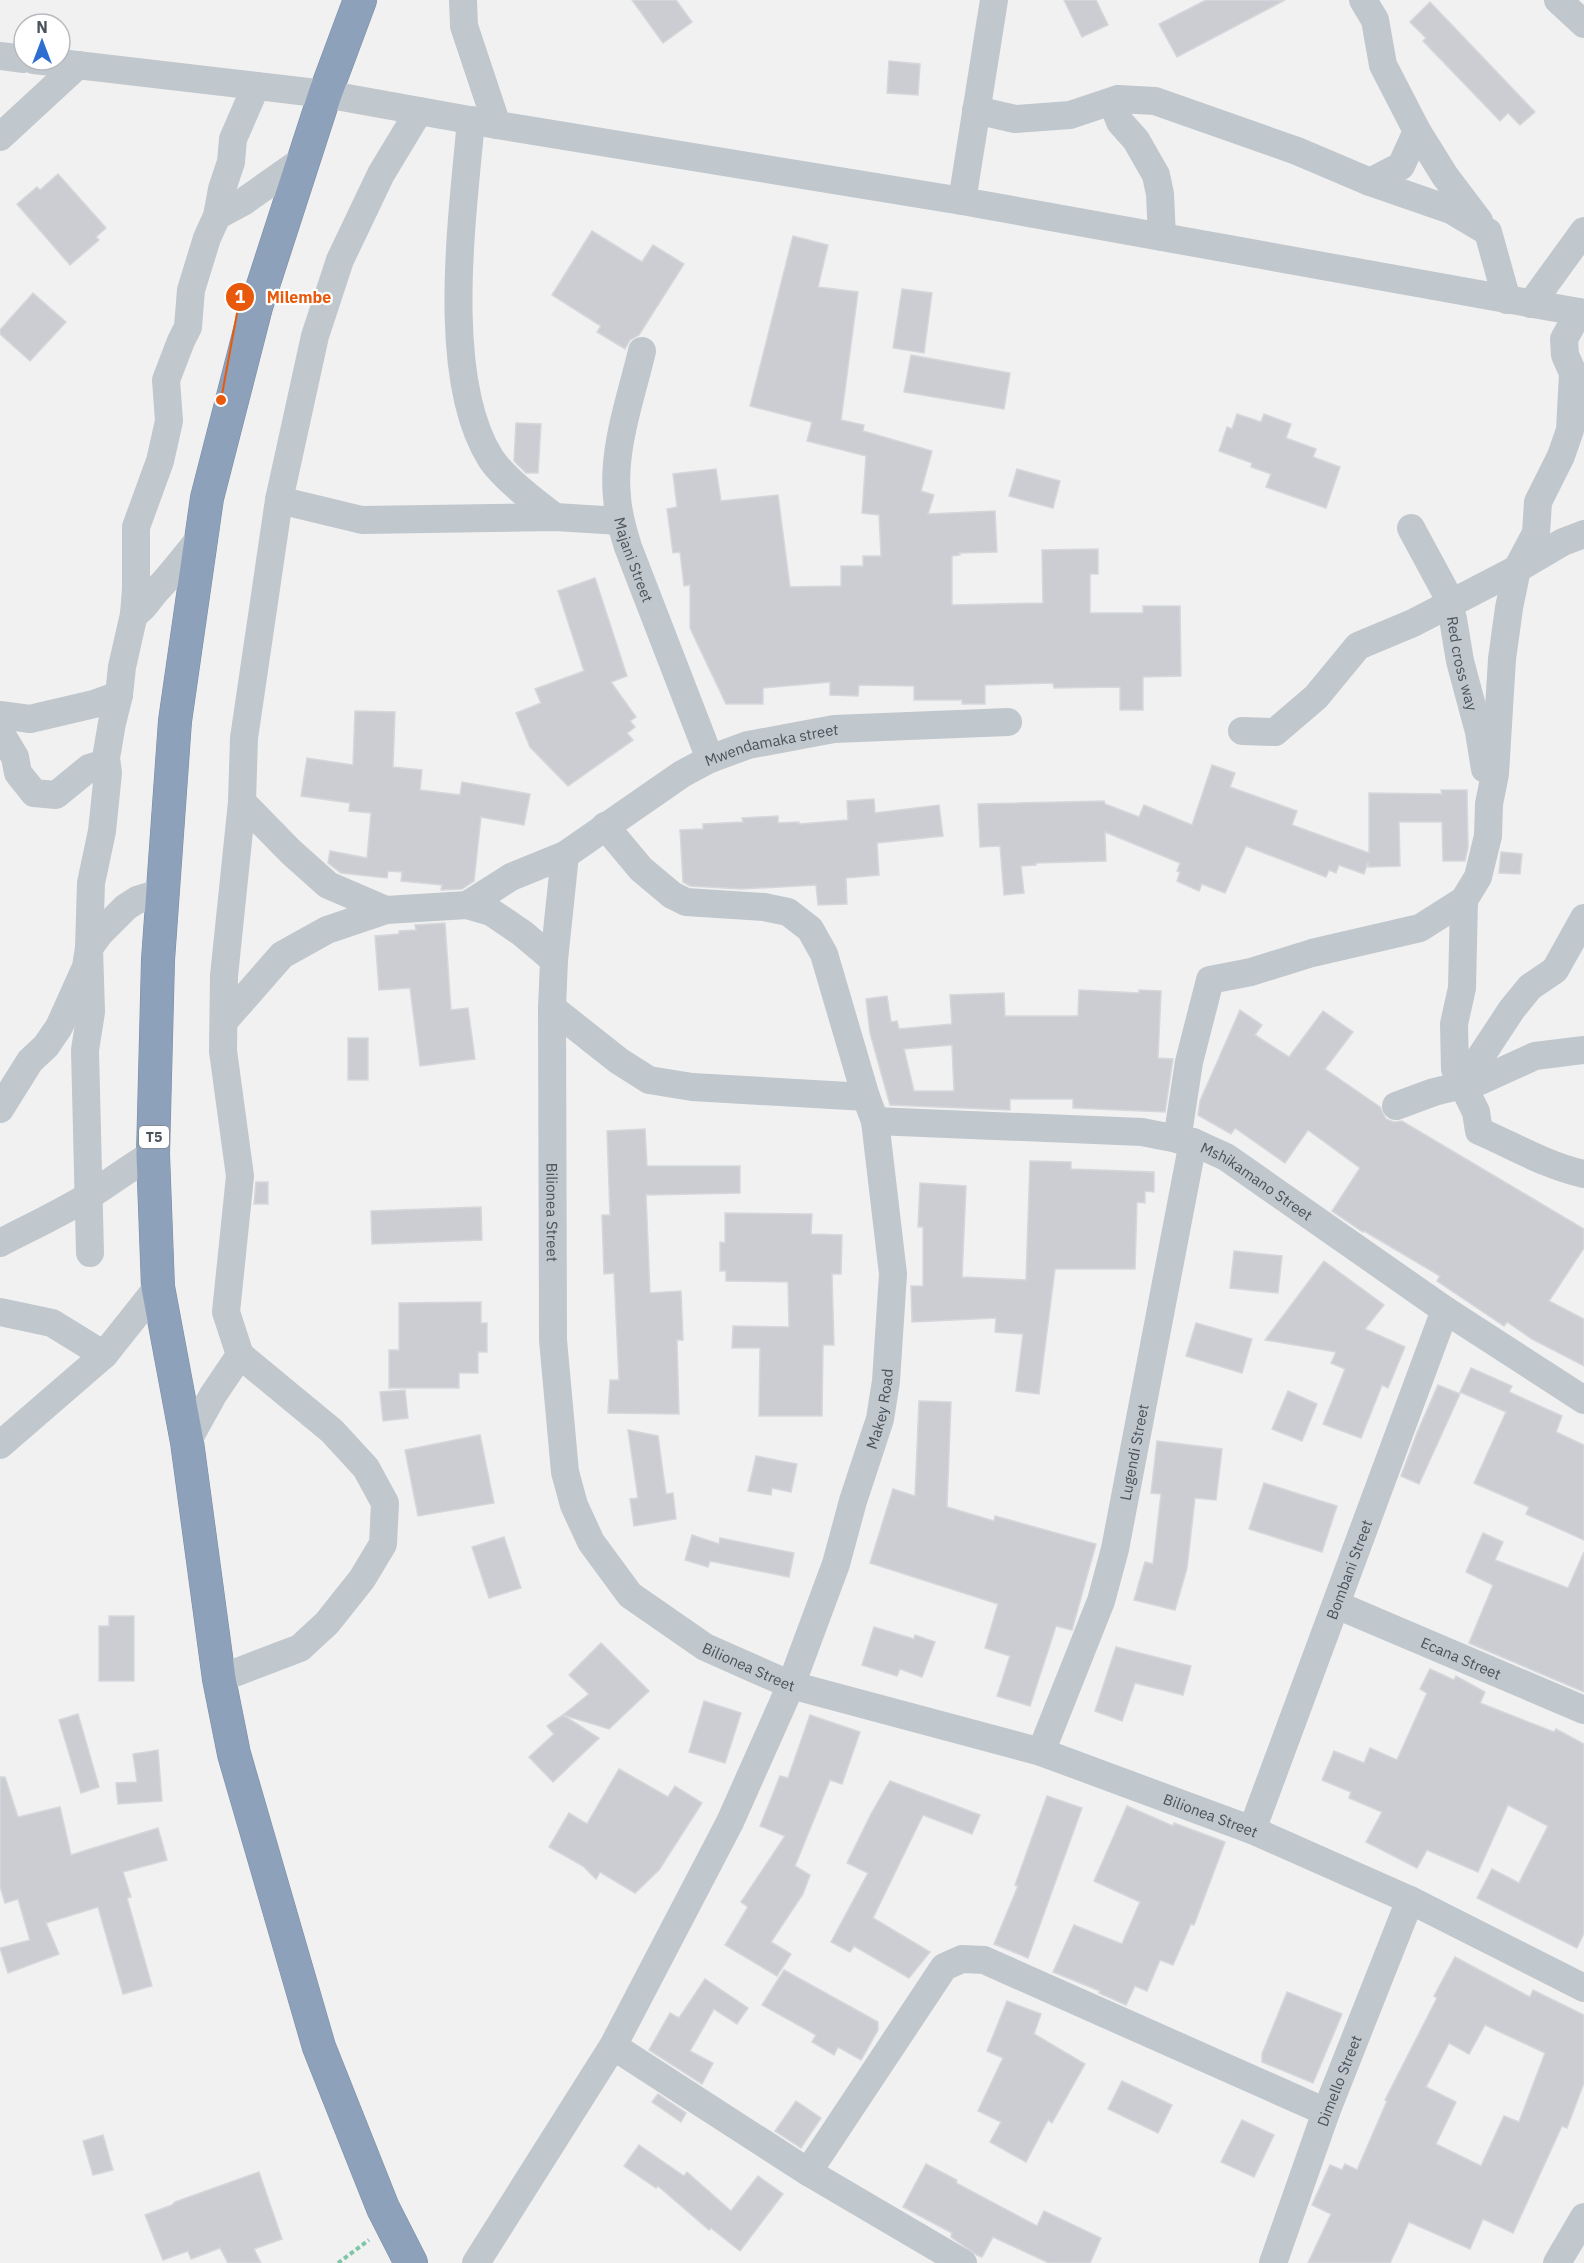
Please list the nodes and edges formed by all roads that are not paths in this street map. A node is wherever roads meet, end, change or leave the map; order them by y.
1 (360, 0) edge
2 (463, 0) edge
3 (994, 0) edge
4 (1363, 0) edge
5 (1558, 0) edge
6 (1584, 24) edge
7 (72, 64) edge
8 (78, 65) junction
9 (256, 86) junction
10 (325, 94) junction
11 (1118, 99) junction
12 (976, 110) junction
13 (419, 111) junction
14 (484, 123) junction
15 (1417, 131) junction
16 (0, 137) edge
17 (304, 159) junction
18 (1370, 182) junction
19 (962, 201) junction
20 (217, 216) junction
21 (1584, 231) edge
22 (1488, 232) junction
23 (1162, 237) junction
24 (1519, 302) junction
25 (1581, 312) edge
26 (642, 351) dead end
27 (279, 500) junction
28 (555, 518) junction
29 (620, 521) junction
30 (1411, 528) dead end
31 (1584, 534) edge
32 (201, 537) junction
33 (1517, 569) junction
34 (1448, 604) junction
35 (134, 614) junction
36 (119, 695) junction
37 (0, 715) edge
38 (1008, 722) dead end
39 (1242, 731) dead end
40 (0, 732) edge
41 (710, 759) junction
42 (106, 763) junction
43 (242, 802) junction
44 (1488, 804) junction
45 (605, 826) junction
46 (565, 855) junction
47 (163, 892) junction
48 (1464, 900) junction
49 (467, 906) junction
50 (386, 910) junction
51 (1584, 918) edge
52 (89, 948) junction
53 (554, 960) junction
54 (552, 1008) junction
55 (225, 1020) junction
56 (1584, 1050) edge
57 (1462, 1085) junction
58 (1396, 1106) dead end
59 (0, 1109) edge
60 (871, 1109) junction
61 (1187, 1141) junction
62 (153, 1154) junction
63 (1584, 1174) edge
64 (88, 1197) junction
65 (0, 1243) edge
66 (90, 1253) dead end
67 (158, 1287) junction
68 (1445, 1310) junction
69 (0, 1312) edge
70 (104, 1355) junction
71 (240, 1355) junction
72 (1584, 1400) edge
73 (187, 1442) junction
74 (0, 1445) edge
75 (1337, 1605) junction
76 (219, 1678) junction
77 (791, 1685) junction
78 (1584, 1710) edge
79 (1041, 1752) junction
80 (1252, 1830) junction
81 (1410, 1900) junction
82 (1584, 1989) edge
83 (613, 2046) junction
84 (1326, 2112) junction
85 (808, 2172) junction
86 (1584, 2217) edge
87 (411, 2263) edge
88 (476, 2263) edge
89 (963, 2263) edge
90 (1273, 2263) edge
91 (1557, 2263) edge

1 - 10 highway, T5
2 - 14 street
3 - 12 street
4 - 15 street
5 - 6 street
7 - 8 street
8 - 9 street
8 - 16 street
9 - 10 street
9 - 20 street
10 - 13 street
10 - 17 highway, T5
11 - 12 street
11 - 18 street
11 - 23 street
12 - 19 street
13 - 14 street
13 - 27 street
14 - 19 street
14 - 28 street
15 - 18 street
15 - 22 street
17 - 20 street
17 - 32 highway, T5
18 - 22 street
19 - 23 street
20 - 35 street
21 - 24 street
22 - 24 street
23 - 24 street
24 - 25 street
25 - 33 street
26 - 29 street, Majani Street
27 - 28 street
27 - 43 street
28 - 29 street
29 - 41 street, Majani Street
30 - 34 street, Red cross way
31 - 33 street
32 - 35 street
32 - 47 highway, T5
33 - 34 street
33 - 44 street
34 - 39 street
34 - 44 street, Red cross way
35 - 36 street
36 - 37 street
36 - 42 street
38 - 41 street, Mwendamaka street
40 - 42 street
41 - 45 street, Mwendamaka street
42 - 52 street
43 - 50 street
43 - 55 street
44 - 48 street
45 - 46 street, Mwendamaka street
45 - 60 street, Makey Road
46 - 49 street, Mwendamaka street
46 - 53 street, Bilionea Street
47 - 52 street
47 - 62 highway, T5
48 - 57 street
48 - 61 street, Lugendi Street
49 - 50 street
49 - 53 street
50 - 55 street
51 - 57 street
52 - 59 street
52 - 64 street
53 - 54 street, Bilionea Street
54 - 60 street, Mshikamano Street
54 - 77 street, Bilionea Street
55 - 71 street
56 - 57 street
57 - 58 street
57 - 63 street
60 - 61 street, Mshikamano Street
60 - 77 street, Makey Road
61 - 68 street, Mshikamano Street
61 - 79 street, Lugendi Street
62 - 64 street
62 - 67 highway, T5
64 - 65 street
64 - 66 street
67 - 70 street
67 - 73 highway, T5
68 - 72 street, Mshikamano Street
68 - 75 street, Bombani Street
69 - 70 street
70 - 74 street
71 - 73 street
71 - 76 street
73 - 76 highway, T5
75 - 78 street, Ecana Street
75 - 80 street, Bombani Street
76 - 87 highway, T5
77 - 79 street, Bilionea Street
77 - 83 street, Makey Road
79 - 80 street, Bilionea Street
80 - 81 street, Bilionea Street
81 - 82 street, Bilionea Street
81 - 84 street, Dimello Street
83 - 85 street
83 - 88 street, Makey Road
84 - 85 street
84 - 90 street, Dimello Street
85 - 89 street
86 - 91 street

